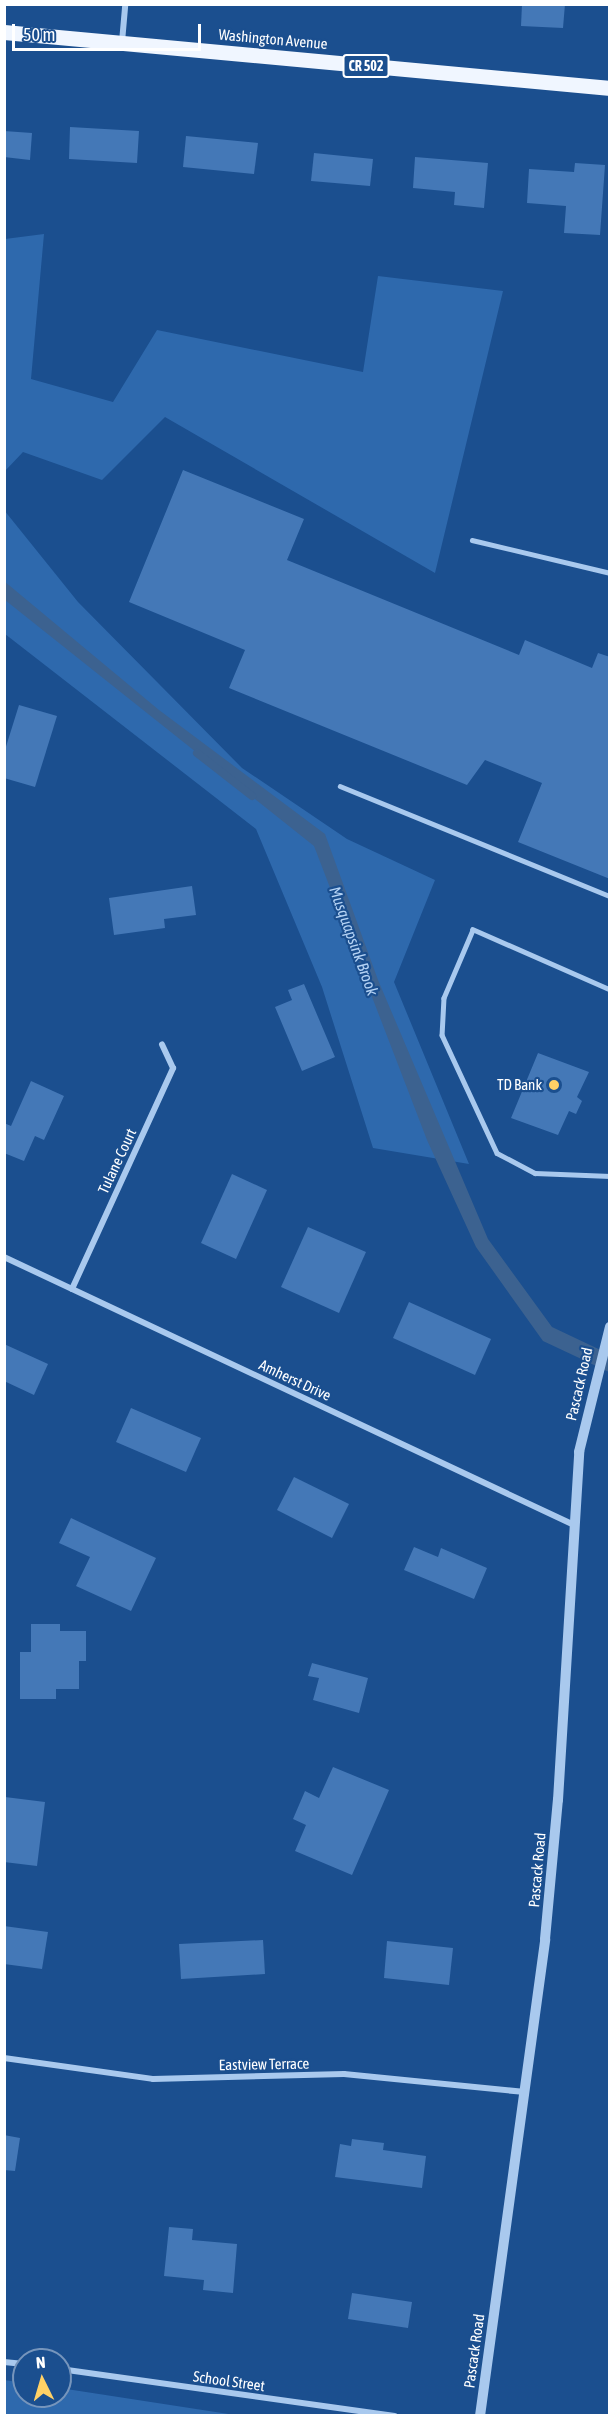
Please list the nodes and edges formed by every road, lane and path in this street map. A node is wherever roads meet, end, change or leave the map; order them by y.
1 (125, 4) edge
2 (4, 32) edge
3 (122, 43) junction
4 (609, 88) edge
5 (472, 540) dead end
6 (609, 573) edge
7 (340, 786) dead end
8 (609, 896) edge
9 (609, 990) edge
10 (162, 1044) dead end
11 (609, 1176) edge
12 (4, 1257) edge
13 (72, 1289) junction
14 (609, 1329) edge
15 (574, 1525) junction
16 (4, 2058) edge
17 (525, 2092) junction
18 (72, 2371) edge
19 (395, 2415) edge
20 (480, 2415) edge

1 - 3 street
2 - 3 main road, Washington Avenue / CR 502
3 - 4 main road, Washington Avenue / CR 502
5 - 6 lane
7 - 8 lane
9 - 11 lane
10 - 13 street, Tulane Court
12 - 13 street, Amherst Drive
13 - 15 street, Amherst Drive
14 - 15 street, Pascack Road
15 - 17 street, Pascack Road
16 - 17 street, Eastview Terrace
17 - 20 street, Pascack Road
18 - 19 street, School Street

